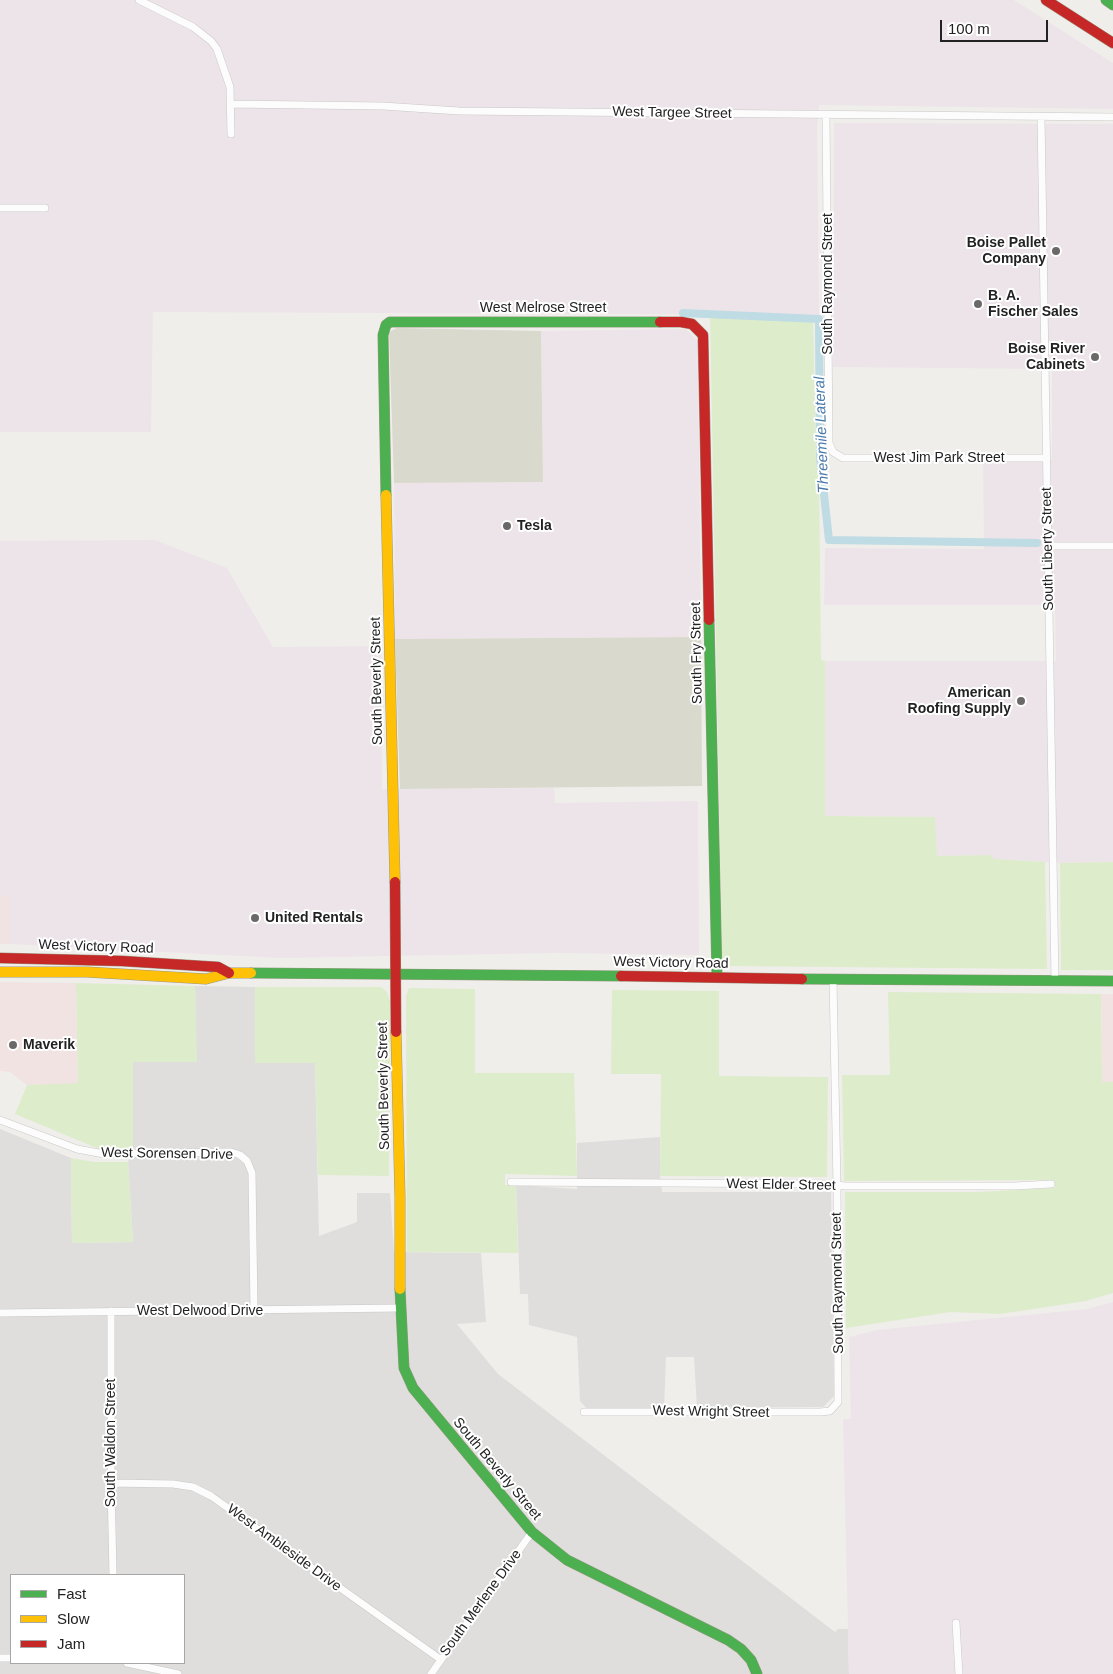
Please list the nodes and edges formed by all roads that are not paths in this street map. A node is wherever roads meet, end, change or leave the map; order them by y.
1 (140, 0) edge
2 (1046, 0) edge
3 (1106, 0) edge
4 (1113, 5) edge
5 (1113, 43) edge
6 (230, 104) junction
7 (826, 115) junction
8 (1041, 117) junction
9 (1113, 117) edge
10 (231, 134) dead end
11 (0, 208) edge
12 (45, 208) dead end
13 (386, 325) joint
14 (698, 329) joint
15 (832, 452) joint
16 (1047, 458) junction
17 (1048, 546) junction
18 (1113, 546) edge
19 (0, 958) edge
20 (192, 966) junction
21 (0, 972) edge
22 (229, 973) junction
23 (150, 975) junction
24 (395, 975) junction
25 (717, 977) junction
26 (832, 979) junction
27 (1055, 980) junction
28 (1113, 981) edge
29 (0, 1120) edge
30 (511, 1182) dead end
31 (1051, 1184) dead end
32 (837, 1185) junction
33 (400, 1308) junction
34 (254, 1310) junction
35 (111, 1311) junction
36 (0, 1313) edge
37 (836, 1406) joint
38 (584, 1412) dead end
39 (111, 1483) junction
40 (532, 1532) junction
41 (113, 1574) edge
42 (956, 1623) dead end
43 (440, 1660) junction
44 (132, 1664) edge
45 (178, 1674) edge
46 (431, 1674) edge
47 (757, 1674) edge
48 (959, 1674) edge

1 - 6 street
2 - 5 main road
3 - 4 main road
6 - 7 street, West Targee Street
6 - 10 street
7 - 8 street, West Targee Street
7 - 15 street, South Raymond Street
8 - 9 street, West Targee Street
8 - 16 street, South Liberty Street
11 - 12 street
13 - 14 main road, West Melrose Street
13 - 24 main road, South Beverly Street
14 - 25 main road, South Fry Street
15 - 16 street, West Jim Park Street
16 - 17 street, South Liberty Street
17 - 18 street
17 - 27 street, South Liberty Street
19 - 20 main road, West Victory Road
20 - 22 main road, West Victory Road
20 - 23 main road, West Victory Road
21 - 23 main road, West Victory Road
22 - 23 main road, West Victory Road
22 - 24 main road, West Victory Road
24 - 25 main road, West Victory Road
24 - 33 main road, South Beverly Street
25 - 26 main road, West Victory Road
26 - 27 main road, West Victory Road
26 - 32 street, South Raymond Street
27 - 28 main road, West Victory Road
29 - 34 street, West Sorensen Drive
30 - 32 street, West Elder Street
31 - 32 street, West Elder Street
32 - 37 street, South Raymond Street
33 - 34 street, West Delwood Drive
33 - 40 main road, South Beverly Street
34 - 35 street, West Delwood Drive
35 - 36 street, West Delwood Drive
35 - 39 street, South Waldon Street
37 - 38 street, West Wright Street
39 - 41 street, South Waldon Street
39 - 43 street, West Ambleside Drive
40 - 43 street, South Merlene Drive
40 - 47 main road, South Beverly Street
42 - 48 street
43 - 46 street, South Merlene Drive
44 - 45 street

